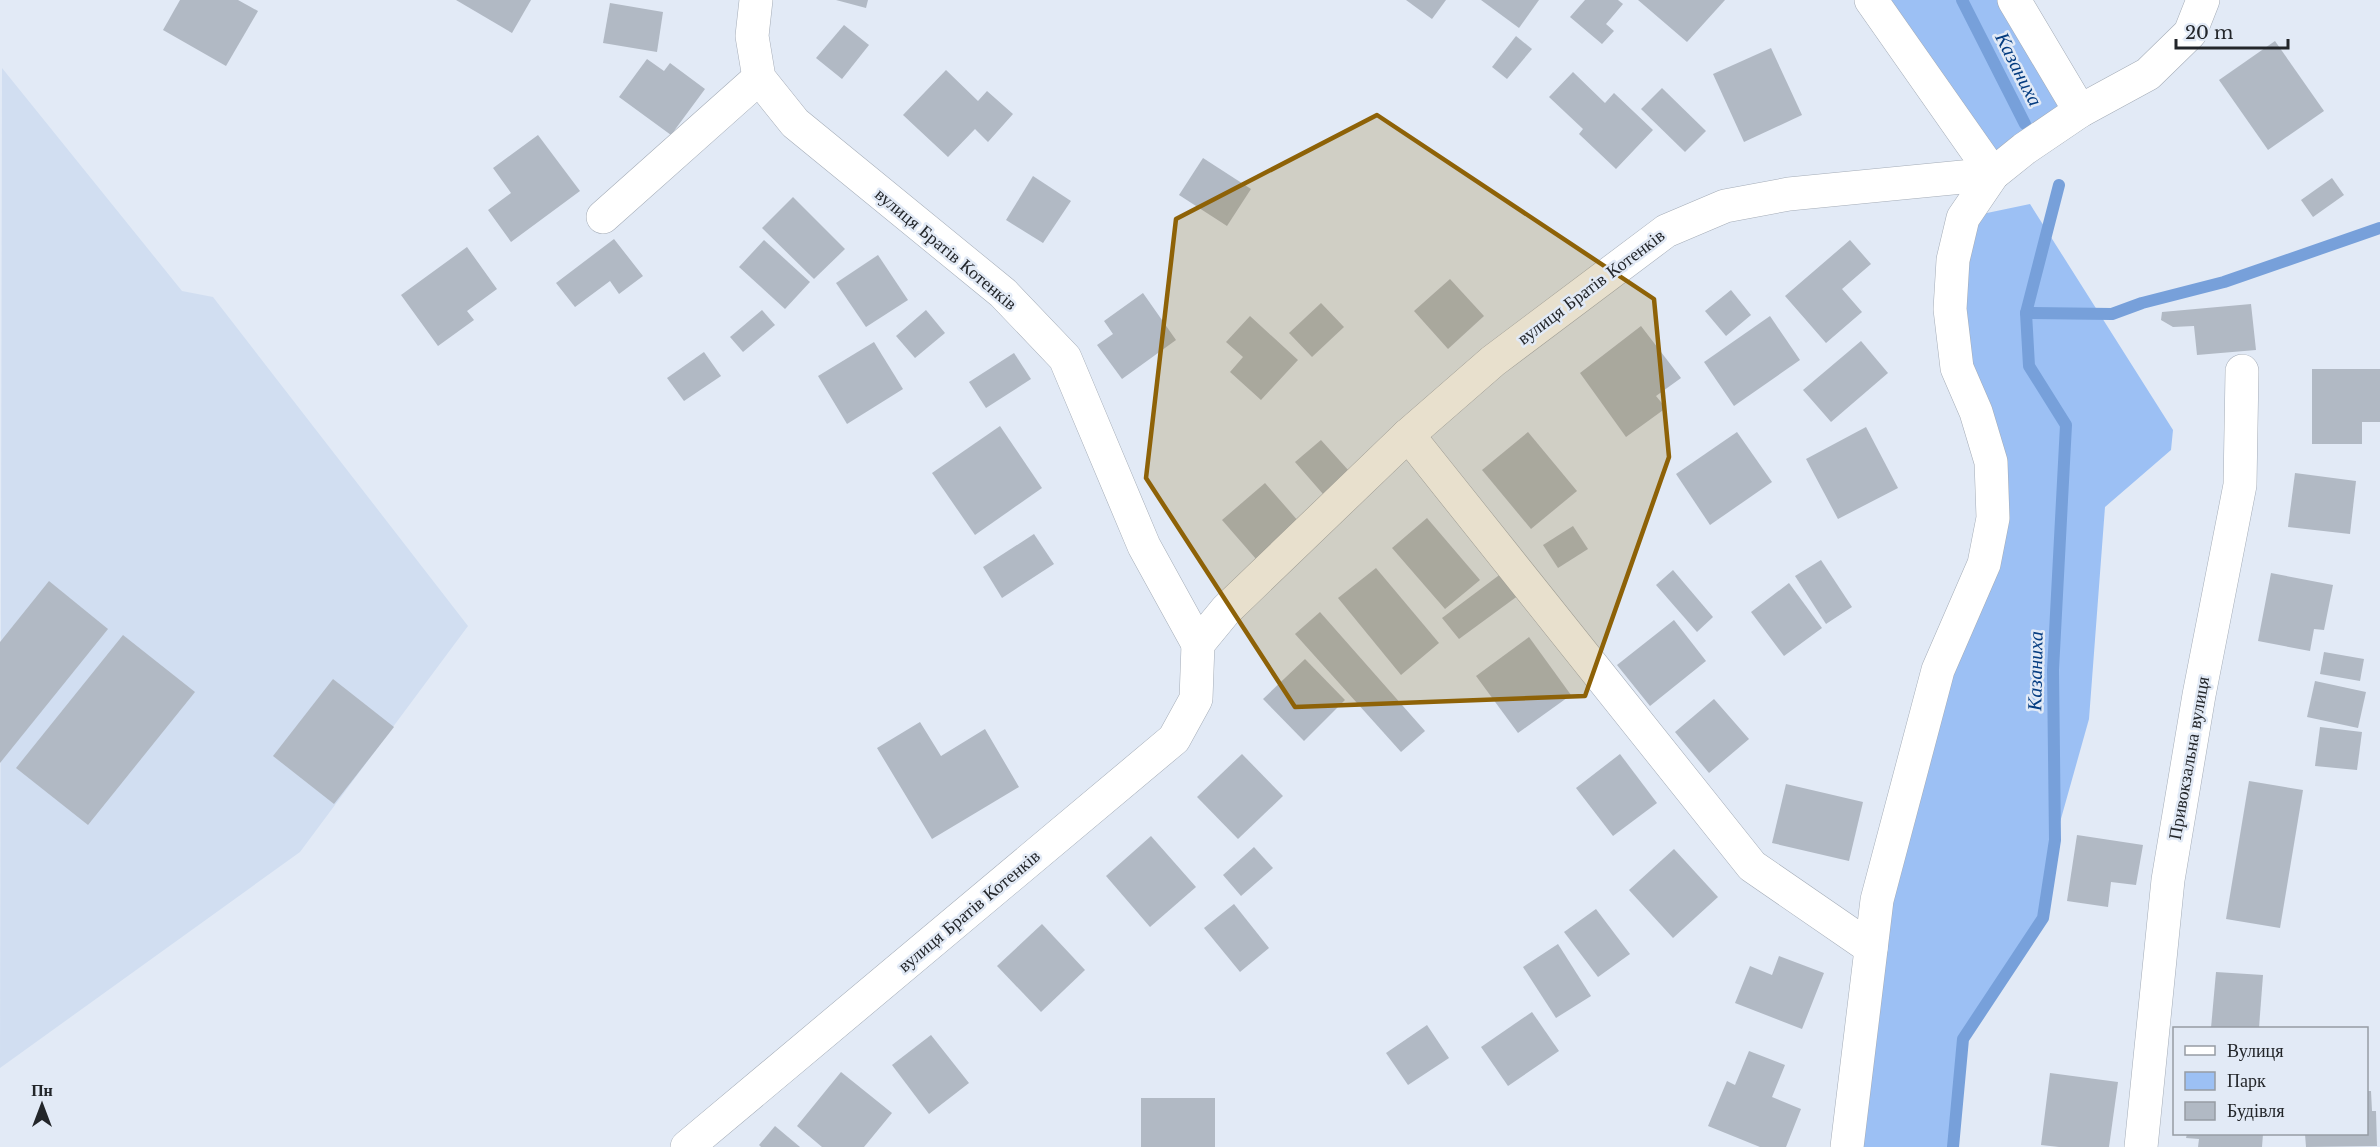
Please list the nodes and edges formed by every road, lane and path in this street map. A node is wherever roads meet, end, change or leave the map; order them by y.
1 (756, 0) edge
2 (1871, 0) edge
3 (2014, 0) edge
4 (2203, 0) edge
5 (759, 78) junction
6 (2080, 111) junction
7 (1993, 174) junction
8 (603, 217) dead end
9 (2242, 371) dead end
10 (1408, 435) junction
11 (1198, 644) junction
12 (1871, 948) junction
13 (687, 1147) edge
14 (1847, 1147) edge
15 (2141, 1147) edge

1 - 5 street, вулиця Братів Котенків
2 - 7 street
3 - 6 street
4 - 6 street
5 - 8 street
5 - 11 street, вулиця Братів Котенків
6 - 7 street
7 - 10 street, вулиця Братів Котенків
7 - 12 street
9 - 15 street, Привокзальна вулиця
10 - 11 street, вулиця Братів Котенків
10 - 12 street
11 - 13 street, вулиця Братів Котенків
12 - 14 street

